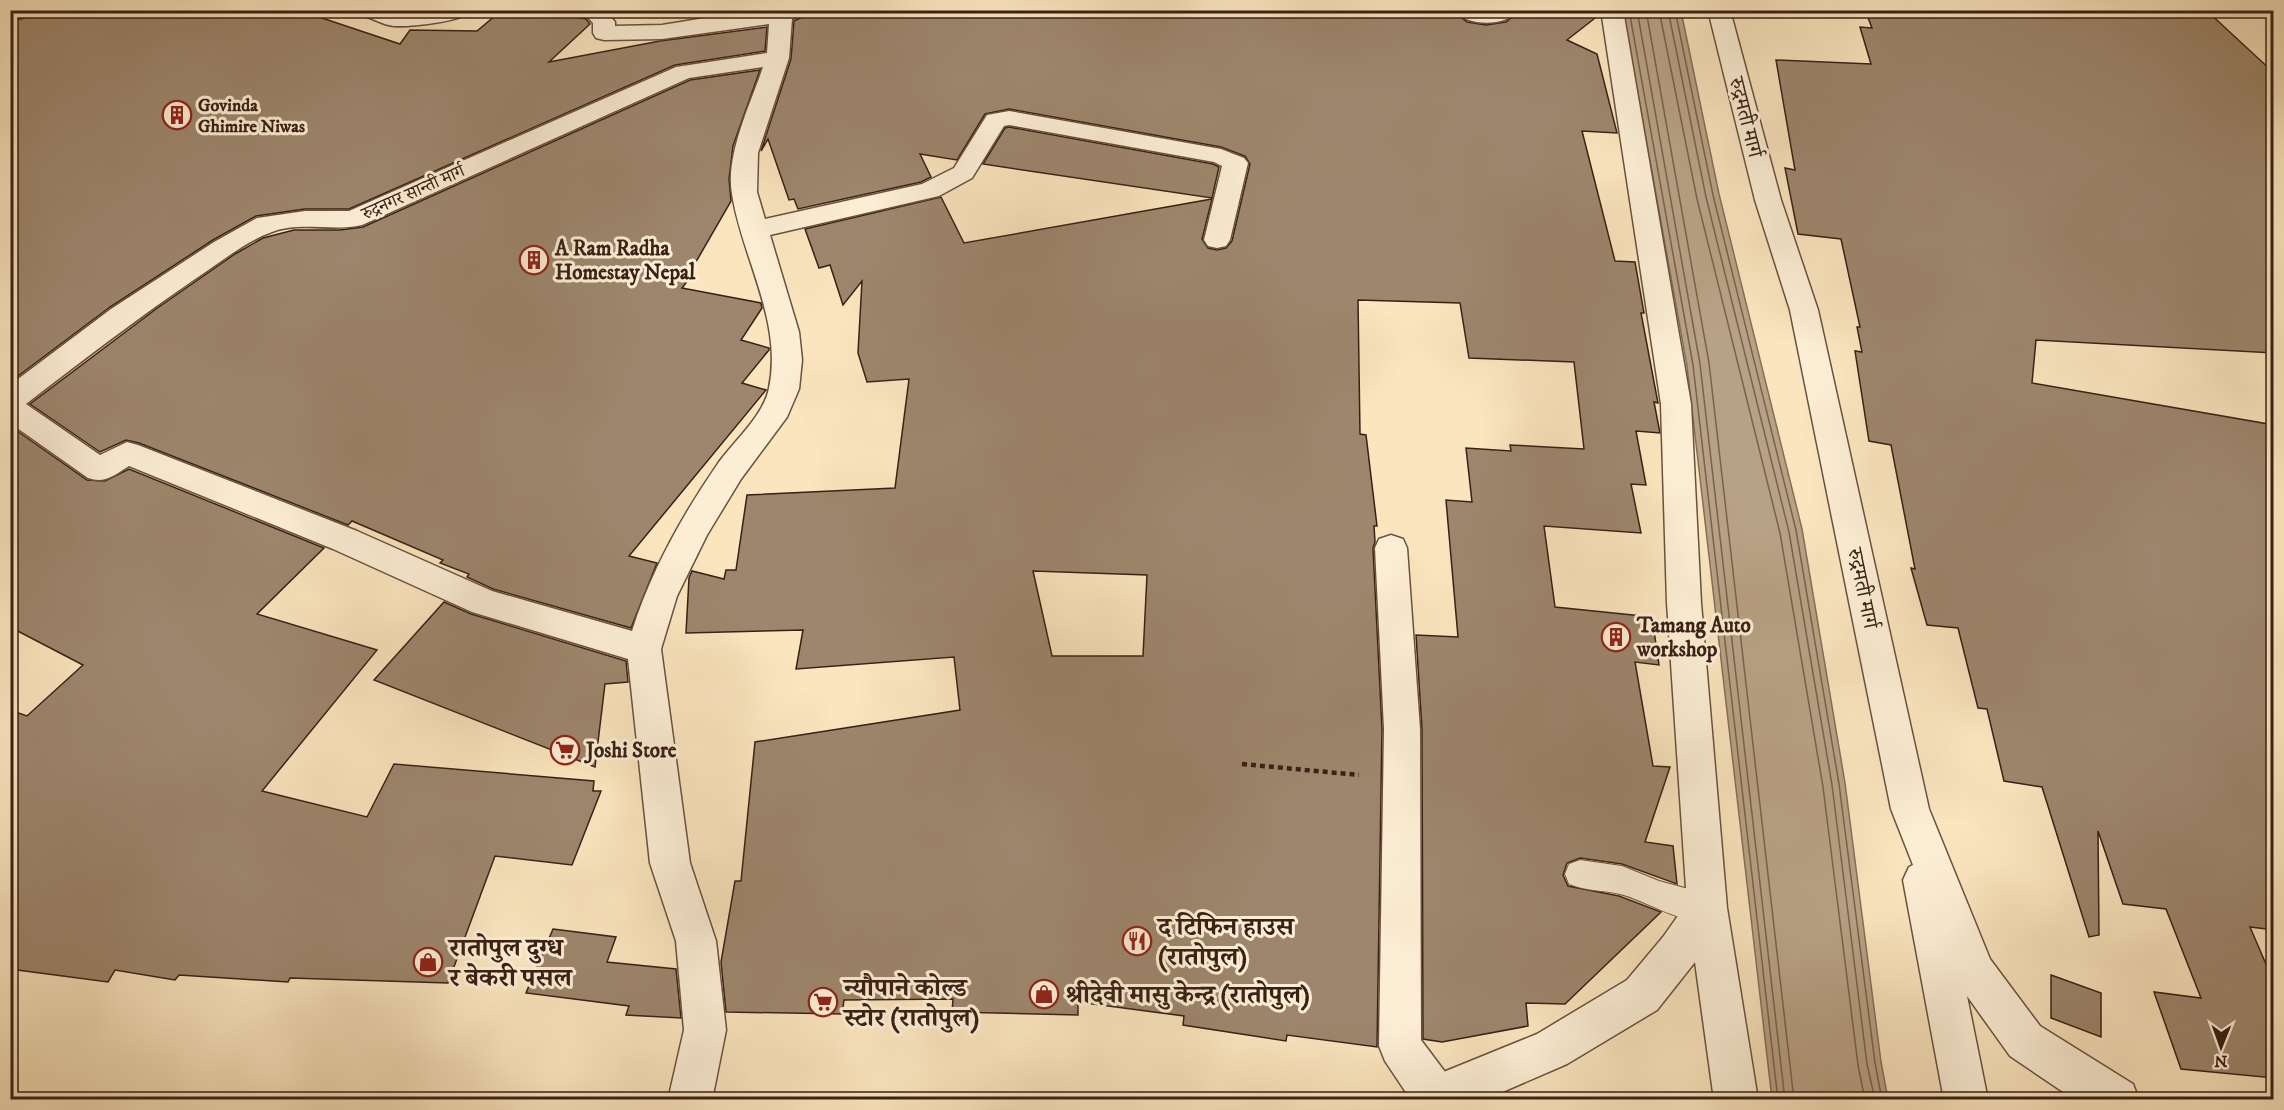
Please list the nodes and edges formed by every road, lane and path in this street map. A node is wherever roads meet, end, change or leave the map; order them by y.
1 (18, 10) edge
2 (370, 10) edge
3 (461, 10) edge
4 (592, 10) edge
5 (1465, 10) edge
6 (1508, 10) edge
7 (1719, 10) edge
8 (1611, 11) edge
9 (788, 13) edge
10 (10, 14) edge
11 (778, 58) junction
12 (755, 230) junction
13 (1217, 240) dead end
14 (10, 401) edge
15 (10, 408) edge
16 (1391, 548) dead end
17 (644, 649) junction
18 (1242, 764) dead end
19 (1401, 779) junction
20 (1910, 809) junction
21 (1580, 874) dead end
22 (1707, 908) junction
23 (1432, 1098) edge
24 (690, 1100) edge
25 (1736, 1100) edge
26 (1966, 1100) edge
27 (2118, 1100) edge

1 - 10 street
2 - 3 street
4 - 9 street
5 - 6 street
7 - 20 street, रुद्रमती मार्ग
8 - 22 street
9 - 11 street
11 - 12 street
11 - 14 street, रुद्रनगर सान्ती मार्ग
12 - 13 street
12 - 17 street
15 - 17 street
16 - 19 street
17 - 24 street
18 - 19 path
19 - 23 street
20 - 26 street
20 - 27 street, रुद्रमती मार्ग
21 - 22 lane
22 - 23 street
22 - 25 street

